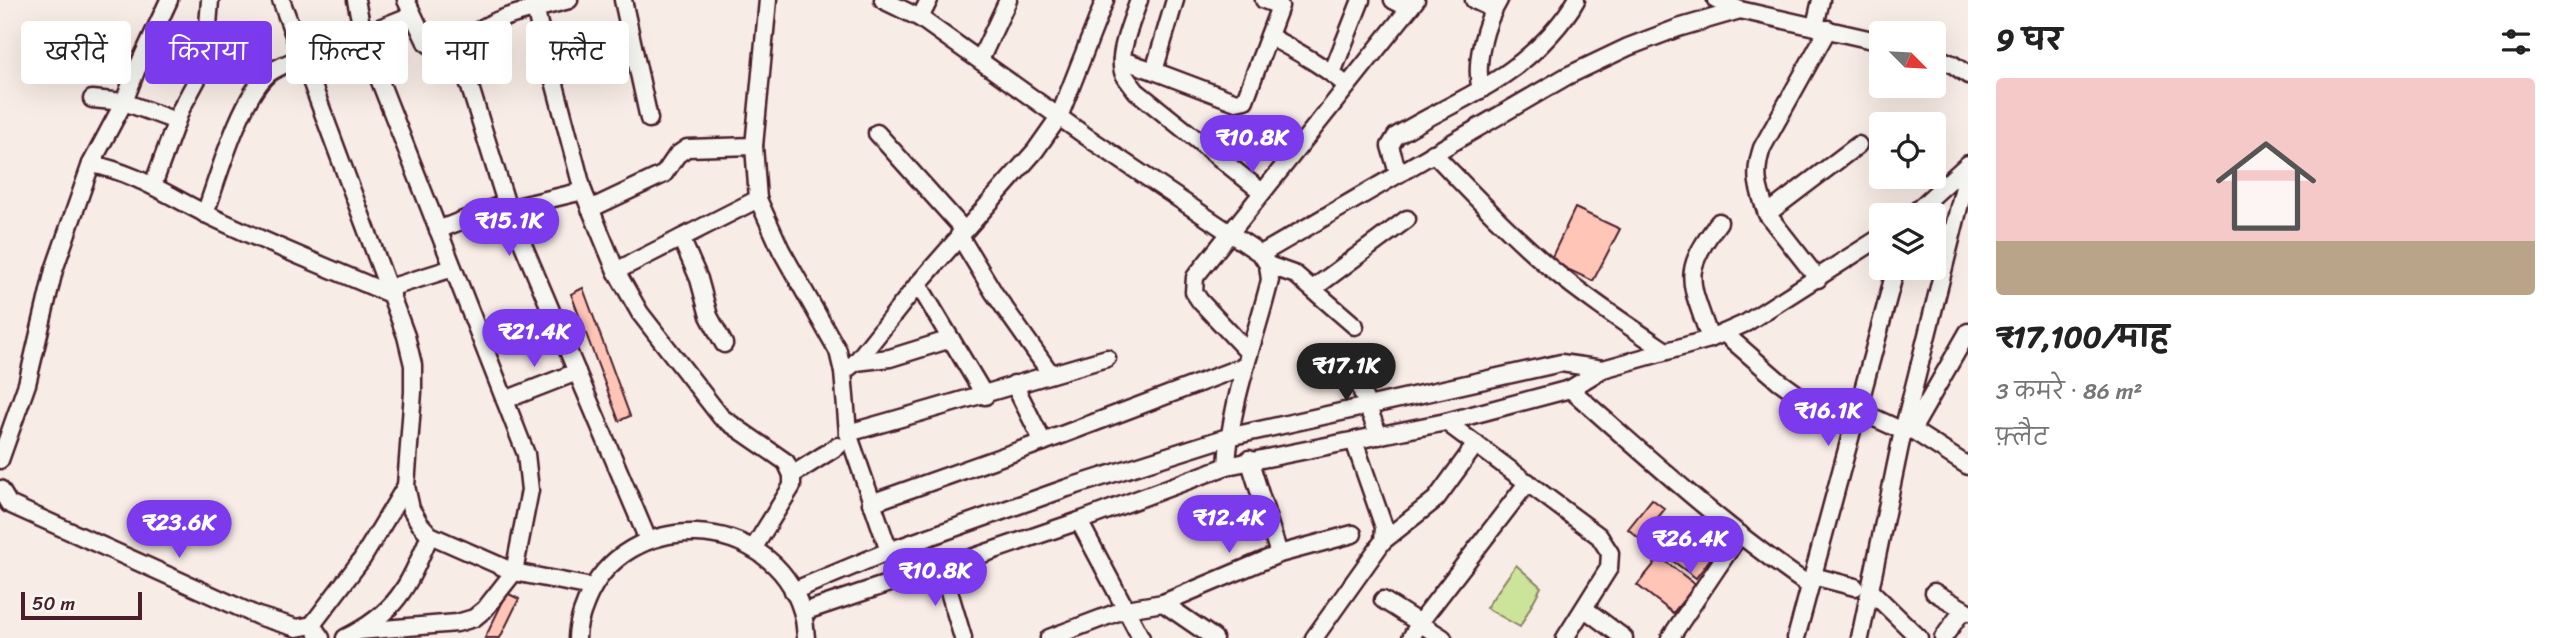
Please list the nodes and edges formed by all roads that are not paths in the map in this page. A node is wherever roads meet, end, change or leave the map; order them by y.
1 (169, 0) edge
2 (210, 0) edge
3 (281, 0) edge
4 (356, 0) edge
5 (569, 0) edge
6 (623, 0) edge
7 (768, 0) edge
8 (883, 0) edge
9 (929, 0) edge
10 (1008, 0) edge
11 (1105, 0) edge
12 (1139, 0) edge
13 (1175, 0) edge
14 (1265, 0) edge
15 (1361, 0) edge
16 (1394, 0) edge
17 (1474, 0) edge
18 (1576, 0) edge
19 (1716, 0) edge
20 (1821, 0) edge
21 (534, 4) edge
22 (1412, 4) edge
23 (1496, 5) edge
24 (409, 7) edge
25 (505, 7) edge
26 (1741, 10) junction
27 (920, 18) junction
28 (289, 21) edge
29 (360, 21) edge
30 (389, 21) edge
31 (488, 21) edge
32 (1822, 27) junction
33 (422, 33) edge
34 (1269, 36) junction
35 (1869, 39) edge
36 (980, 60) junction
37 (1122, 60) junction
38 (1946, 61) edge
39 (286, 67) edge
40 (1154, 71) junction
41 (1332, 73) junction
42 (1968, 75) edge
43 (312, 84) edge
44 (381, 84) edge
45 (469, 84) edge
46 (1347, 86) junction
47 (1481, 90) junction
48 (92, 99) dead end
49 (124, 102) junction
50 (1059, 117) junction
51 (649, 119) dead end
52 (176, 121) junction
53 (877, 134) dead end
54 (1858, 145) dead end
55 (754, 146) junction
56 (1433, 153) junction
57 (91, 164) junction
58 (1968, 164) edge
59 (1968, 171) edge
60 (1398, 173) junction
61 (153, 185) junction
62 (583, 191) junction
63 (1262, 192) junction
64 (758, 200) junction
65 (1925, 203) edge
66 (507, 206) junction
67 (590, 209) junction
68 (205, 214) junction
69 (1768, 214) junction
70 (1406, 219) dead end
71 (1719, 222) dead end
72 (438, 230) junction
73 (962, 233) junction
74 (1230, 233) junction
75 (681, 238) junction
76 (1869, 245) edge
77 (1265, 259) junction
78 (453, 268) junction
79 (616, 271) junction
80 (1818, 279) junction
81 (1893, 280) edge
82 (918, 284) junction
83 (1314, 288) junction
84 (391, 291) junction
85 (1355, 326) dead end
86 (1968, 332) edge
87 (1717, 336) junction
88 (951, 339) junction
89 (724, 344) dead end
90 (1666, 351) junction
91 (1348, 356) dead end
92 (1107, 358) dead end
93 (1246, 359) junction
94 (849, 367) junction
95 (1603, 369) junction
96 (577, 372) junction
97 (1051, 374) junction
98 (1014, 384) junction
99 (1570, 389) junction
100 (985, 396) junction
101 (505, 400) junction
102 (1367, 406) junction
103 (1856, 415) junction
104 (1446, 422) junction
105 (1908, 430) junction
106 (848, 433) junction
107 (1379, 436) junction
108 (1228, 437) junction
109 (1354, 441) junction
110 (1043, 442) junction
111 (1476, 444) junction
112 (838, 446) dead end
113 (1249, 459) junction
114 (0, 460) edge
115 (1227, 466) junction
116 (1968, 466) edge
117 (792, 475) junction
118 (1528, 482) junction
119 (406, 485) junction
120 (0, 489) edge
121 (871, 503) junction
122 (1079, 521) junction
123 (1353, 534) dead end
124 (1740, 534) junction
125 (430, 535) junction
126 (648, 540) junction
127 (1384, 541) junction
128 (754, 549) junction
129 (889, 551) junction
130 (1279, 554) junction
131 (942, 568) junction
132 (514, 572) junction
133 (899, 580) junction
134 (1811, 581) junction
135 (592, 587) junction
136 (1863, 589) junction
137 (793, 591) junction
138 (1934, 592) dead end
139 (1383, 600) dead end
140 (1163, 603) junction
141 (1585, 608) junction
142 (1126, 609) junction
143 (1965, 611) edge
144 (803, 612) junction
145 (1420, 622) junction
146 (316, 631) edge
147 (352, 635) edge
148 (577, 638) edge
149 (806, 638) edge
150 (963, 638) edge
151 (1049, 638) edge
152 (1141, 638) edge
153 (1214, 638) edge
154 (1314, 638) edge
155 (1411, 638) edge
156 (1443, 638) edge
157 (1565, 638) edge
158 (1624, 638) edge
159 (1670, 638) edge
160 (1796, 638) edge
161 (1860, 638) edge
162 (1919, 638) edge
163 (1943, 638) edge

1 - 49 street
2 - 52 street
3 - 28 street
4 - 29 street
5 - 21 street
6 - 51 street
7 - 55 street
8 - 27 street
9 - 27 street
10 - 36 street
11 - 50 street
12 - 37 street
13 - 40 street
14 - 34 street
15 - 41 street
16 - 22 street
17 - 23 street
18 - 47 street
19 - 26 street
20 - 32 street
21 - 25 street
21 - 62 street
22 - 46 street
23 - 47 street
24 - 30 street
24 - 33 street
25 - 31 street
26 - 32 street
26 - 56 street
27 - 36 street
32 - 35 street
32 - 69 street
34 - 40 street
34 - 41 street
36 - 50 street
37 - 40 street
37 - 63 street
38 - 42 street
39 - 68 street
41 - 46 street
43 - 84 street
44 - 72 street
45 - 66 street
46 - 63 street
47 - 60 street
48 - 49 street
49 - 52 street
49 - 57 street
50 - 73 street
50 - 74 street
52 - 61 street
53 - 73 street
54 - 69 street
55 - 64 street
55 - 67 street
56 - 60 street
56 - 90 street
57 - 61 street
57 - 114 street
58 - 65 street
59 - 105 street
60 - 77 street
61 - 68 street
62 - 66 street
62 - 67 street
63 - 74 street
64 - 75 street
64 - 94 street
66 - 72 street
66 - 96 street
67 - 79 street
68 - 84 street
69 - 80 street
70 - 83 street
71 - 87 street
72 - 78 street
73 - 82 street
73 - 97 street
74 - 77 street
74 - 93 street
75 - 79 street
75 - 89 street
76 - 80 street
77 - 83 street
77 - 93 street
78 - 84 street
78 - 101 street
79 - 117 street
80 - 87 street
81 - 103 street
82 - 88 street
82 - 94 street
83 - 85 street
84 - 119 street
86 - 105 street
87 - 90 street
87 - 103 street
88 - 94 street
88 - 100 street
90 - 95 street
91 - 102 street
92 - 97 street
93 - 108 street
93 - 110 street
94 - 106 street
95 - 99 street
95 - 102 street
96 - 101 street
96 - 126 street
97 - 98 street
98 - 100 street
98 - 110 street
99 - 104 street
99 - 124 street
100 - 106 street
101 - 132 street
102 - 107 street
102 - 108 street
103 - 105 street
103 - 134 street
104 - 107 street
104 - 111 street
105 - 116 street
105 - 136 street
106 - 121 street
107 - 109 street
108 - 115 street
108 - 129 street
109 - 113 street
109 - 127 street
110 - 121 street
111 - 118 street
111 - 127 street
112 - 117 street
113 - 115 street
113 - 130 street
115 - 122 street
117 - 128 street
118 - 141 street
118 - 145 street
119 - 125 street
119 - 146 street
120 - 146 street
121 - 129 street
122 - 131 street
122 - 142 street
123 - 130 street
124 - 134 street
124 - 159 street
125 - 132 street
125 - 147 street
126 - 128 street
126 - 135 street
127 - 154 street
128 - 137 street
129 - 133 street
129 - 137 street
130 - 140 street
131 - 133 street
131 - 150 street
132 - 135 street
132 - 147 street
133 - 144 street
134 - 136 street
134 - 160 street
135 - 148 street
136 - 161 street
136 - 162 street
137 - 144 street
138 - 143 street
139 - 145 street
140 - 142 street
140 - 153 street
141 - 157 street
141 - 158 street
142 - 151 street
142 - 152 street
143 - 163 street
144 - 149 street
145 - 155 street
145 - 156 street

